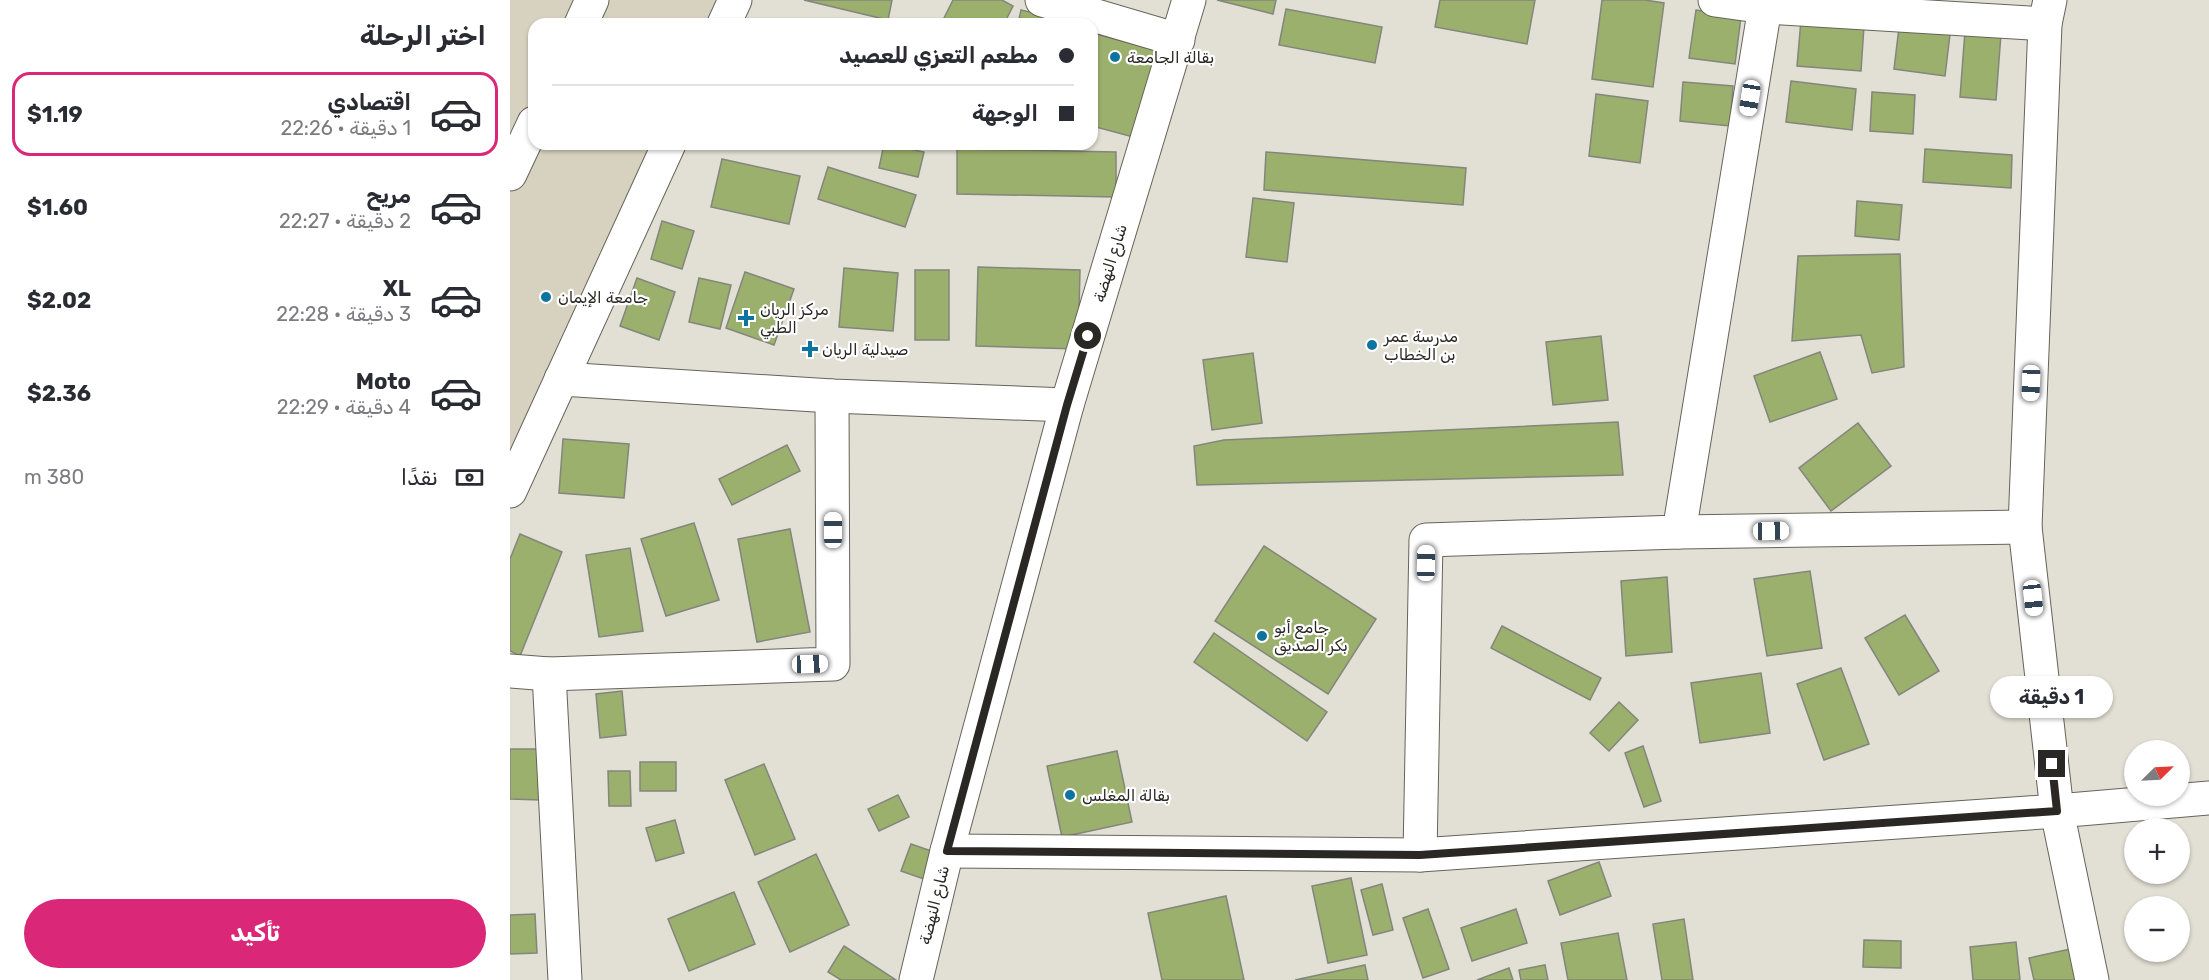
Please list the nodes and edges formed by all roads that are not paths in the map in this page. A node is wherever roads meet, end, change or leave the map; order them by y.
1 (592, 0) edge
2 (735, 0) edge
3 (1042, 0) edge
4 (1189, 0) edge
5 (1715, 0) edge
6 (1765, 7) junction
7 (2047, 12) edge
8 (584, 18) edge
9 (727, 18) edge
10 (1178, 40) junction
11 (528, 136) edge
12 (666, 150) edge
13 (510, 174) edge
14 (561, 379) junction
15 (832, 396) junction
16 (1067, 405) junction
17 (510, 491) edge
18 (2025, 527) junction
19 (1679, 532) junction
20 (510, 671) edge
21 (549, 674) junction
22 (2209, 798) edge
23 (2057, 811) junction
24 (947, 851) junction
25 (1420, 855) junction
26 (565, 980) edge
27 (916, 980) edge
28 (2092, 980) edge

1 - 8 street
2 - 9 street
3 - 10 street
4 - 10 street, شارع النهضة
5 - 6 street
6 - 7 street
6 - 19 street
7 - 18 street
10 - 16 street, شارع النهضة
11 - 13 street
12 - 14 street
14 - 15 street
14 - 17 street
15 - 16 street
15 - 21 street
16 - 24 street, شارع النهضة
18 - 19 street
18 - 23 street
19 - 25 street
20 - 21 street
21 - 26 street
22 - 23 street
23 - 25 street
23 - 28 street
24 - 25 street
24 - 27 street, شارع النهضة

